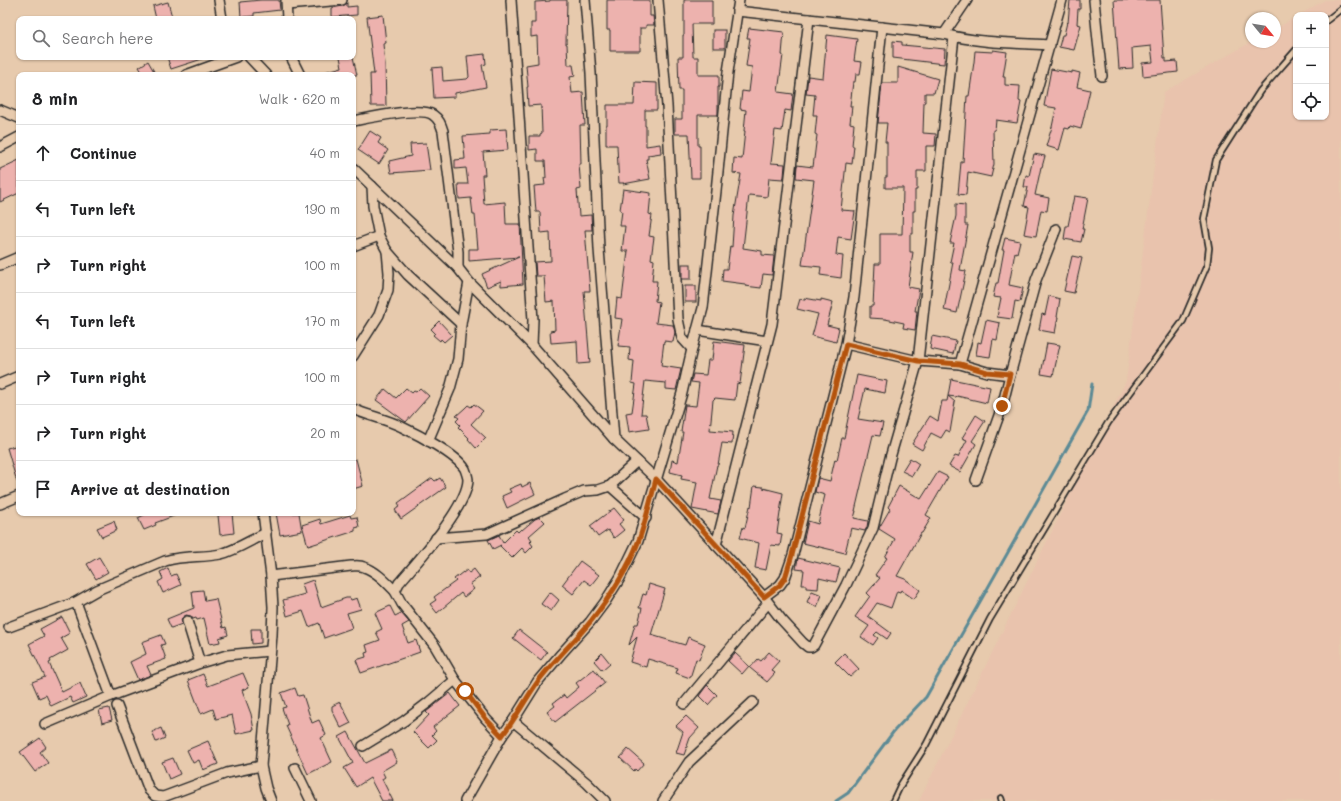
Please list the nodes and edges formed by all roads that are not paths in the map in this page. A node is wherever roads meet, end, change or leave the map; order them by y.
1 (219, 0) edge
2 (342, 0) edge
3 (511, 0) edge
4 (586, 0) edge
5 (658, 0) edge
6 (739, 0) edge
7 (967, 0) edge
8 (1062, 0) edge
9 (1094, 0) edge
10 (286, 3) edge
11 (1341, 10) edge
12 (737, 11) junction
13 (222, 16) edge
14 (287, 16) edge
15 (809, 19) junction
16 (1329, 19) edge
17 (882, 27) junction
18 (944, 34) junction
19 (954, 36) junction
20 (1050, 45) junction
21 (1293, 53) edge
22 (228, 60) edge
23 (252, 60) edge
24 (292, 60) edge
25 (194, 72) edge
26 (263, 72) edge
27 (298, 72) edge
28 (1102, 76) dead end
29 (0, 110) edge
30 (16, 117) edge
31 (356, 121) edge
32 (16, 139) edge
33 (0, 147) edge
34 (356, 171) edge
35 (372, 186) junction
36 (1056, 229) dead end
37 (379, 236) junction
38 (356, 245) edge
39 (387, 251) junction
40 (16, 258) edge
41 (0, 266) edge
42 (458, 268) junction
43 (469, 282) junction
44 (461, 324) junction
45 (697, 330) junction
46 (768, 341) junction
47 (846, 344) junction
48 (532, 345) junction
49 (692, 349) junction
50 (356, 351) edge
51 (918, 361) junction
52 (960, 364) junction
53 (1010, 374) junction
54 (16, 377) edge
55 (0, 384) edge
56 (356, 409) edge
57 (614, 438) junction
58 (428, 440) junction
59 (637, 461) junction
60 (656, 479) junction
61 (976, 480) dead end
62 (610, 486) junction
63 (16, 497) edge
64 (0, 504) edge
65 (263, 516) edge
66 (646, 518) junction
67 (266, 533) junction
68 (436, 538) junction
69 (716, 545) junction
70 (271, 576) junction
71 (395, 591) junction
72 (766, 600) junction
73 (76, 602) junction
74 (188, 621) dead end
75 (9, 627) dead end
76 (270, 651) junction
77 (200, 663) junction
78 (455, 680) junction
79 (111, 696) junction
80 (753, 702) dead end
81 (684, 704) dead end
82 (117, 706) dead end
83 (513, 721) junction
84 (45, 724) dead end
85 (502, 736) junction
86 (363, 746) dead end
87 (261, 766) junction
88 (295, 768) dead end
89 (271, 801) edge
90 (311, 801) edge
91 (465, 801) edge
92 (605, 801) edge
93 (663, 801) edge
94 (893, 801) edge

1 - 13 street
2 - 10 street
3 - 48 street
4 - 57 street
5 - 49 street
6 - 12 street
7 - 18 street
8 - 20 street
9 - 28 street
10 - 14 street
11 - 16 lane
12 - 15 street
12 - 45 street
15 - 17 street
15 - 46 street
17 - 18 street
17 - 47 street
18 - 19 street
19 - 20 street
19 - 51 street
20 - 52 street
21 - 94 lane
22 - 25 street
23 - 26 street
24 - 27 street
29 - 30 street
31 - 42 street
32 - 33 street
34 - 35 street
35 - 37 street
35 - 42 street
36 - 53 street
37 - 38 street
37 - 39 street
39 - 44 street
39 - 50 street
40 - 41 street
42 - 43 street
43 - 44 street
43 - 48 street
44 - 58 street
45 - 46 street
45 - 49 street
46 - 69 street
47 - 51 street
47 - 72 street
48 - 57 street
49 - 60 street
51 - 52 street
51 - 72 street
52 - 53 street
53 - 61 street
54 - 55 street
56 - 58 street
57 - 59 street
58 - 68 street
59 - 60 street
59 - 62 street
60 - 66 street
60 - 69 street
62 - 66 street
62 - 68 street
63 - 64 street
65 - 67 street
66 - 83 street
67 - 70 street
67 - 73 street
68 - 71 street
69 - 72 street
70 - 71 street
70 - 76 street
71 - 78 street
72 - 81 street
73 - 75 street
73 - 79 street
74 - 77 street
76 - 77 street
76 - 87 street
77 - 79 street
78 - 85 street
78 - 86 street
79 - 84 street
80 - 93 street
82 - 87 street
83 - 85 street
83 - 92 street
85 - 91 street
87 - 89 street
88 - 90 street

